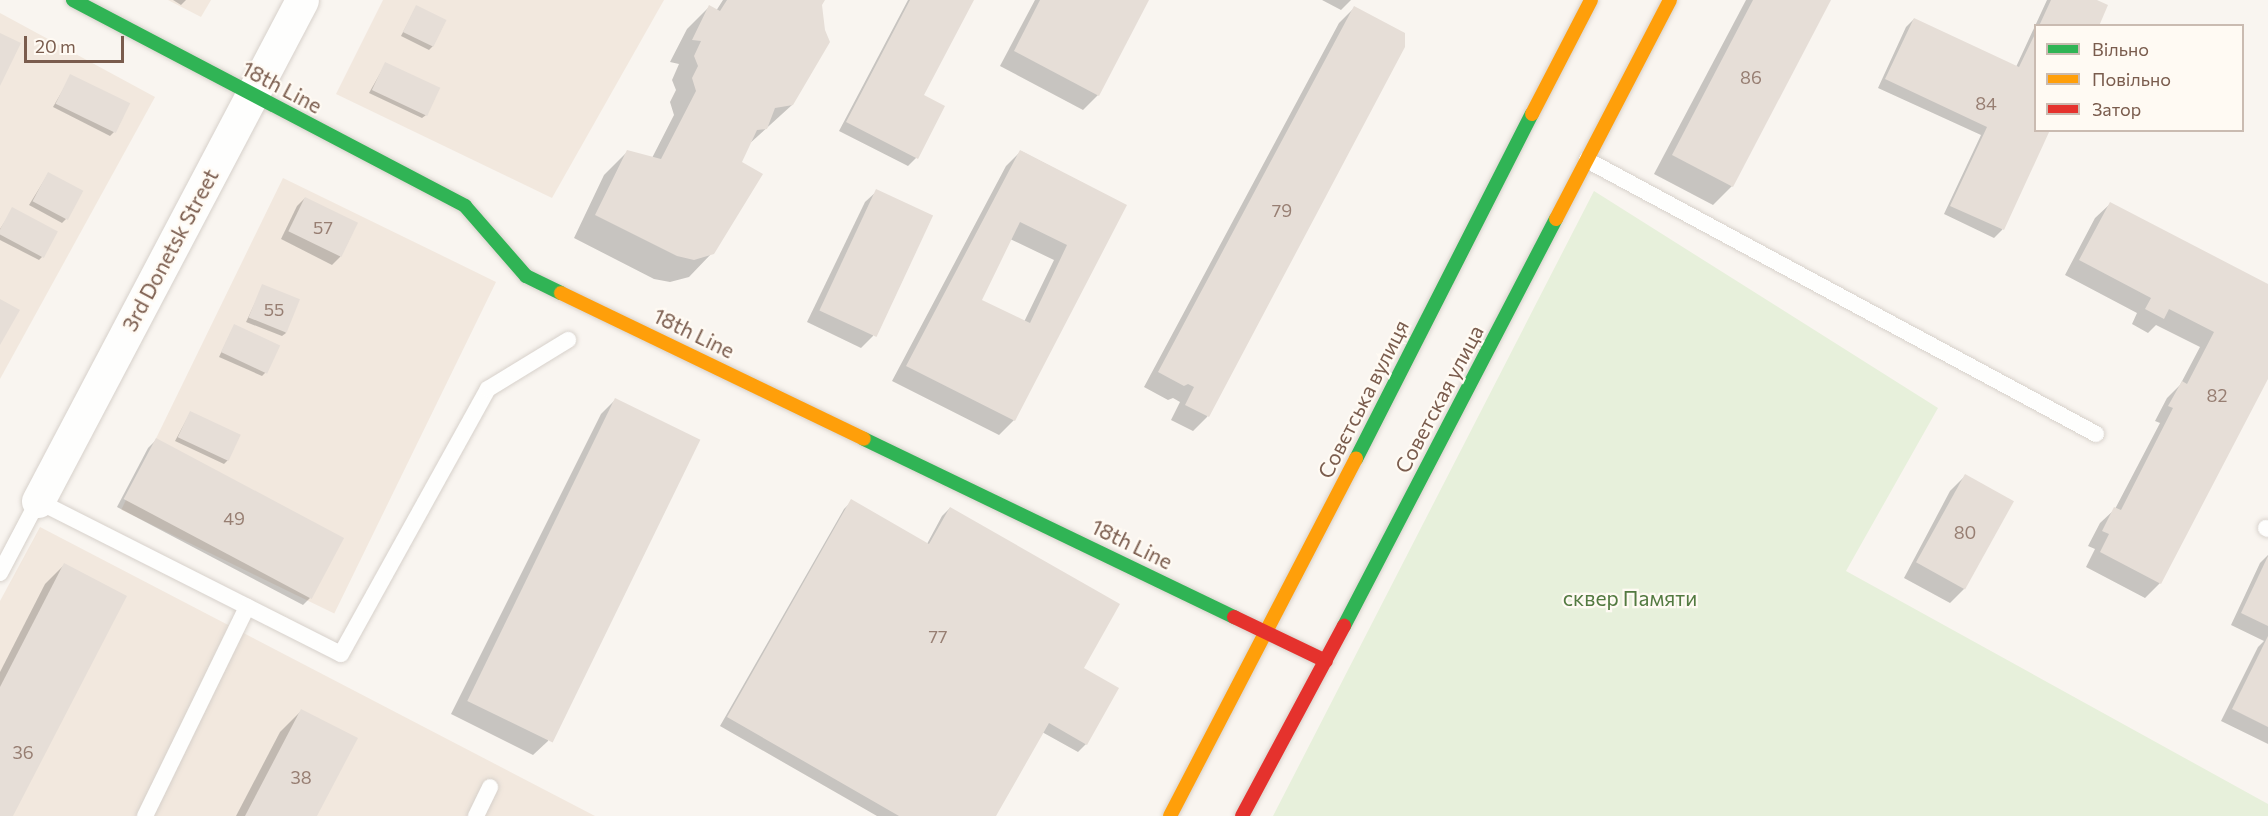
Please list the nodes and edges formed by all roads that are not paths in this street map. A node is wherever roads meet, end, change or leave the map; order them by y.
1 (73, 0) edge
2 (302, 0) edge
3 (1591, 0) edge
4 (1670, 0) edge
5 (252, 95) junction
6 (1587, 160) junction
7 (568, 340) dead end
8 (2096, 434) dead end
9 (38, 501) junction
10 (0, 573) edge
11 (247, 607) junction
12 (1267, 633) junction
13 (1326, 661) junction
14 (490, 787) dead end
15 (145, 816) edge
16 (476, 816) edge
17 (1170, 816) edge
18 (1242, 816) edge

1 - 5 main road, 18th Line
2 - 5 street, 3rd Donetsk Street
3 - 12 main road, Совєтська вулиця
4 - 6 main road, Советская улица
5 - 9 street, 3rd Donetsk Street
5 - 12 main road, 18th Line
6 - 8 lane
6 - 13 main road, Советская улица
7 - 11 lane
9 - 10 lane
9 - 11 lane
11 - 15 lane
12 - 13 main road, 18th Line
12 - 17 main road, Совєтська вулиця
13 - 18 main road, Советская улица
14 - 16 lane

